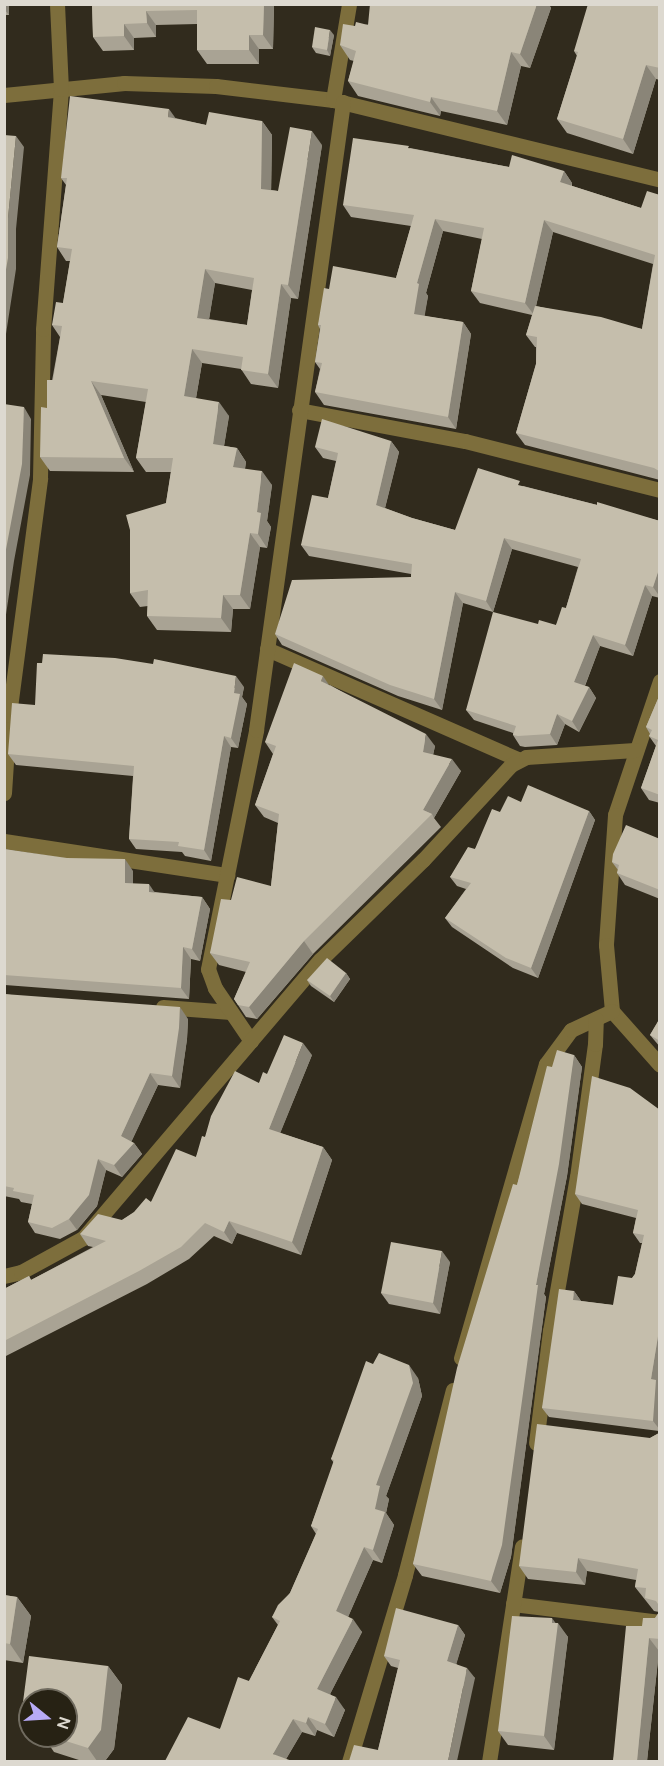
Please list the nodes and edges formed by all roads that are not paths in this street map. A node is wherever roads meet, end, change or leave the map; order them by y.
1 (57, 4) edge
2 (349, 4) edge
3 (60, 89) junction
4 (4, 95) edge
5 (338, 101) junction
6 (660, 180) edge
7 (299, 410) junction
8 (660, 490) edge
9 (267, 649) junction
10 (660, 681) edge
11 (635, 750) junction
12 (518, 759) junction
13 (4, 794) edge
14 (4, 841) edge
15 (227, 875) junction
16 (148, 1006) edge
17 (612, 1011) junction
18 (231, 1012) junction
19 (596, 1019) junction
20 (251, 1041) junction
21 (660, 1065) edge
22 (4, 1276) edge
23 (533, 1461) edge
24 (524, 1530) edge
25 (513, 1604) junction
26 (660, 1622) edge
27 (350, 1761) edge
28 (489, 1761) edge

1 - 3 street
2 - 5 street
3 - 4 street
3 - 5 street
3 - 13 street
5 - 6 street
5 - 7 street
7 - 8 street
7 - 9 street
9 - 12 street
9 - 15 street
10 - 11 street
11 - 12 street
11 - 17 street
12 - 20 street
14 - 15 street
15 - 18 street
16 - 18 street
17 - 19 street
17 - 21 street
18 - 20 street
19 - 23 street
19 - 27 street
20 - 22 street
24 - 25 street
25 - 26 street
25 - 28 street

